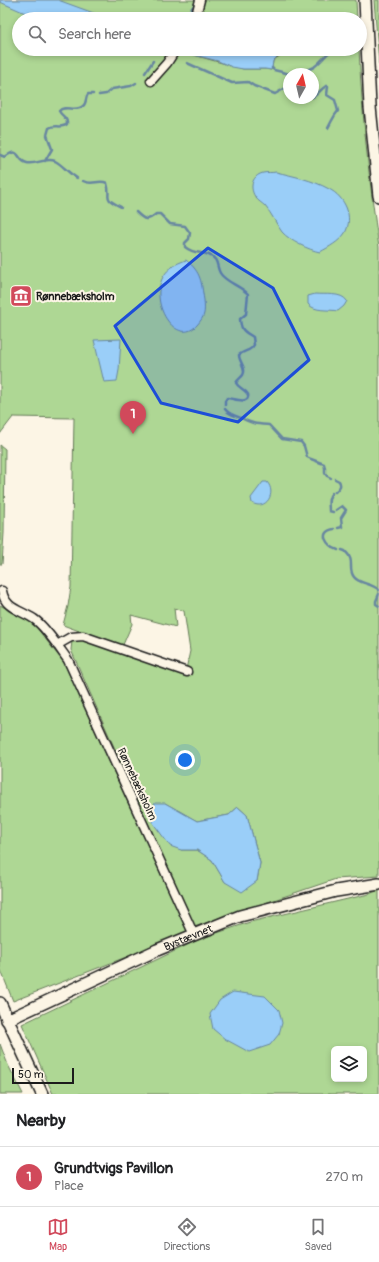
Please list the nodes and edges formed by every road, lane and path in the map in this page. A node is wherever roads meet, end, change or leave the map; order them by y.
1 (200, 0) edge
2 (364, 0) edge
3 (196, 12) edge
4 (365, 12) edge
5 (367, 54) edge
6 (171, 56) edge
7 (151, 81) dead end
8 (379, 196) edge
9 (2, 591) dead end
10 (57, 645) junction
11 (187, 672) dead end
12 (379, 884) edge
13 (194, 934) junction
14 (0, 1002) edge
15 (7, 1020) junction
16 (42, 1094) edge

1 - 3 street
2 - 4 street
5 - 8 street
6 - 7 street
9 - 10 street, Rønnebæksholm
10 - 11 street
10 - 13 street, Rønnebæksholm
12 - 13 street, Bystævnet
13 - 15 street, Bystævnet
14 - 15 street
15 - 16 street

